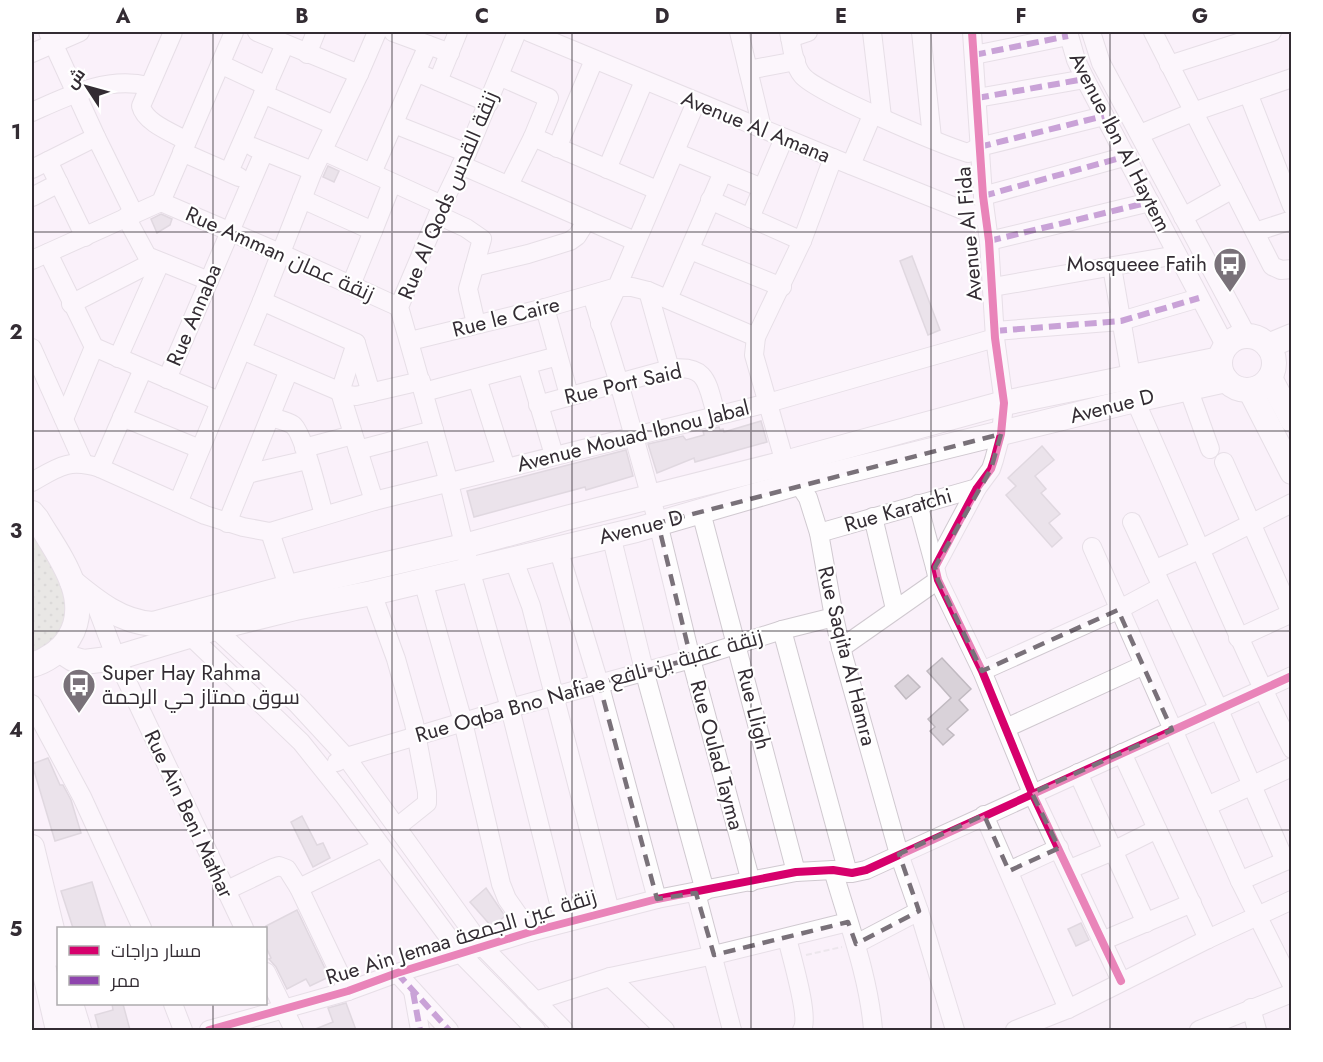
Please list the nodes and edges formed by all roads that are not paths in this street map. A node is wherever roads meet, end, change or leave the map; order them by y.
1 (80, 32) edge
2 (172, 32) edge
3 (234, 32) edge
4 (256, 32) edge
5 (316, 32) edge
6 (377, 32) edge
7 (393, 32) edge
8 (458, 32) edge
9 (517, 32) edge
10 (529, 32) edge
11 (739, 32) edge
12 (808, 32) edge
13 (872, 32) edge
14 (921, 32) edge
15 (972, 32) edge
16 (1091, 32) edge
17 (1153, 32) edge
18 (1272, 32) edge
19 (1068, 34) edge
20 (789, 35) edge
21 (51, 37) edge
22 (285, 44) junction
23 (428, 45) junction
24 (32, 53) edge
25 (450, 53) junction
26 (308, 54) junction
27 (974, 55) junction
28 (594, 60) junction
29 (796, 60) junction
30 (220, 64) junction
31 (1169, 64) junction
32 (748, 70) junction
33 (416, 72) junction
34 (359, 74) junction
35 (499, 76) junction
36 (1292, 78) edge
37 (1085, 79) junction
38 (438, 81) junction
39 (644, 81) junction
40 (148, 86) junction
41 (265, 90) junction
42 (76, 93) junction
43 (1248, 93) junction
44 (549, 98) junction
45 (977, 98) junction
46 (696, 102) junction
47 (489, 103) junction
48 (574, 108) junction
49 (32, 112) edge
50 (1193, 112) junction
51 (878, 115) junction
52 (1104, 116) junction
53 (394, 124) junction
54 (334, 125) junction
55 (762, 128) junction
56 (1140, 134) junction
57 (533, 137) junction
58 (96, 138) junction
59 (784, 138) junction
60 (932, 138) junction
61 (243, 142) junction
62 (185, 147) junction
63 (979, 147) junction
64 (557, 148) junction
65 (323, 151) junction
66 (264, 152) junction
67 (675, 152) junction
68 (1127, 156) junction
69 (832, 158) junction
70 (464, 159) junction
71 (48, 161) junction
72 (851, 165) junction
73 (1285, 167) edge
74 (32, 169) edge
75 (607, 170) junction
76 (313, 171) junction
77 (229, 172) junction
78 (723, 172) junction
79 (372, 173) junction
80 (251, 182) junction
81 (59, 183) junction
82 (392, 183) junction
83 (509, 186) junction
84 (762, 188) junction
85 (1233, 189) junction
86 (657, 190) junction
87 (32, 196) edge
88 (983, 196) junction
89 (302, 199) junction
90 (710, 200) junction
91 (161, 202) junction
92 (1150, 202) junction
93 (1292, 207) edge
94 (440, 210) junction
95 (130, 215) junction
96 (1183, 217) junction
97 (750, 218) junction
98 (985, 219) junction
99 (587, 220) junction
100 (1292, 220) edge
101 (230, 231) junction
102 (373, 231) junction
103 (1255, 232) junction
104 (85, 237) junction
105 (635, 241) junction
106 (802, 241) junction
107 (989, 241) junction
108 (690, 250) junction
109 (280, 253) junction
110 (1178, 255) junction
111 (40, 257) edge
112 (158, 262) junction
113 (474, 267) junction
114 (1112, 267) junction
115 (1292, 269) edge
116 (209, 281) junction
117 (351, 285) junction
118 (782, 287) junction
119 (993, 287) junction
120 (603, 291) junction
121 (648, 291) junction
122 (1199, 298) junction
123 (668, 299) junction
124 (262, 301) junction
125 (71, 304) junction
126 (399, 307) junction
127 (545, 308) junction
128 (1121, 321) junction
129 (476, 324) junction
130 (600, 324) junction
131 (995, 334) junction
132 (1292, 336) edge
133 (756, 337) junction
134 (410, 341) junction
135 (356, 343) junction
136 (94, 347) junction
137 (32, 348) edge
138 (242, 350) junction
139 (558, 356) junction
140 (1270, 356) edge
141 (118, 358) junction
142 (1224, 362) junction
143 (527, 365) junction
144 (142, 369) junction
145 (670, 369) junction
146 (289, 370) junction
147 (1131, 376) junction
148 (477, 378) junction
149 (167, 379) junction
150 (619, 383) junction
151 (422, 387) junction
152 (1188, 388) junction
153 (1250, 390) junction
154 (340, 392) junction
155 (371, 393) junction
156 (569, 396) junction
157 (1135, 400) junction
158 (219, 401) junction
159 (768, 403) junction
160 (1004, 403) junction
161 (538, 405) junction
162 (716, 414) junction
163 (122, 417) junction
164 (270, 417) junction
165 (64, 419) junction
166 (1292, 420) edge
167 (434, 430) junction
168 (1001, 434) junction
169 (633, 435) junction
170 (356, 443) junction
171 (200, 449) junction
172 (1210, 449) dead end
173 (306, 454) junction
174 (554, 455) junction
175 (1224, 462) dead end
176 (784, 463) junction
177 (91, 465) junction
178 (506, 468) junction
179 (1292, 472) edge
180 (247, 474) junction
181 (32, 482) edge
182 (449, 483) junction
183 (798, 483) junction
184 (977, 488) junction
185 (650, 498) junction
186 (374, 501) junction
187 (178, 503) junction
188 (1292, 503) edge
189 (918, 504) junction
190 (33, 511) edge
191 (701, 512) junction
192 (324, 515) junction
193 (873, 517) junction
194 (1132, 522) dead end
195 (227, 523) junction
196 (658, 523) junction
197 (1250, 523) junction
198 (270, 532) junction
199 (819, 533) junction
200 (611, 535) junction
201 (558, 548) junction
202 (1092, 548) dead end
203 (1201, 549) junction
204 (467, 558) junction
205 (513, 558) junction
206 (1154, 570) junction
207 (937, 573) junction
208 (423, 581) junction
209 (72, 582) junction
210 (1161, 588) junction
211 (372, 593) junction
212 (292, 597) junction
213 (94, 600) junction
214 (895, 609) junction
215 (1118, 610) junction
216 (197, 612) junction
217 (1291, 613) edge
218 (834, 617) junction
219 (173, 619) junction
220 (215, 628) junction
221 (782, 630) junction
222 (190, 636) junction
223 (1238, 638) junction
224 (737, 643) junction
225 (842, 648) junction
226 (116, 658) junction
227 (691, 659) junction
228 (40, 663) edge
229 (1144, 665) junction
230 (644, 670) junction
231 (982, 671) junction
232 (1292, 676) edge
233 (599, 683) junction
234 (1263, 690) junction
235 (556, 696) junction
236 (32, 704) edge
237 (510, 708) junction
238 (1219, 710) junction
239 (463, 722) junction
240 (1006, 728) junction
241 (1172, 730) junction
242 (417, 735) junction
243 (1290, 741) edge
244 (1122, 753) junction
245 (346, 757) junction
246 (1292, 767) edge
247 (324, 769) junction
248 (1078, 773) junction
249 (1253, 785) junction
250 (1032, 794) junction
251 (1207, 806) junction
252 (984, 815) junction
253 (397, 827) junction
254 (1157, 829) junction
255 (32, 847) edge
256 (381, 848) junction
257 (1059, 849) junction
258 (1113, 851) junction
259 (899, 854) junction
260 (1288, 859) edge
261 (1070, 869) junction
262 (1009, 871) junction
263 (796, 872) junction
264 (841, 872) junction
265 (1240, 881) junction
266 (751, 882) junction
267 (298, 888) junction
268 (225, 891) junction
269 (700, 892) junction
270 (657, 899) junction
271 (1292, 900) edge
272 (1192, 903) junction
273 (919, 910) junction
274 (610, 911) junction
275 (1257, 918) junction
276 (36, 921) edge
277 (849, 922) junction
278 (564, 923) junction
279 (1146, 923) junction
280 (142, 927) edge
281 (243, 927) edge
282 (530, 932) junction
283 (787, 938) junction
284 (1208, 939) junction
285 (1102, 941) junction
286 (856, 944) junction
287 (483, 947) junction
288 (57, 952) edge
289 (461, 954) junction
290 (714, 955) junction
291 (1286, 962) edge
292 (397, 973) junction
293 (267, 974) edge
294 (610, 977) junction
295 (1121, 981) junction
296 (1292, 985) edge
297 (413, 990) junction
298 (348, 991) junction
299 (1292, 993) edge
300 (535, 1001) junction
301 (71, 1005) edge
302 (173, 1005) edge
303 (1251, 1008) junction
304 (284, 1009) junction
305 (1068, 1009) junction
306 (530, 1028) edge
307 (58, 1030) edge
308 (78, 1030) edge
309 (183, 1030) edge
310 (208, 1030) edge
311 (294, 1030) edge
312 (420, 1030) edge
313 (448, 1030) edge
314 (564, 1030) edge
315 (664, 1030) edge
316 (732, 1030) edge
317 (802, 1030) edge
318 (873, 1030) edge
319 (955, 1030) edge
320 (1015, 1030) edge
321 (1203, 1030) edge
322 (1257, 1030) edge

1 - 21 street
2 - 40 street
3 - 30 street
4 - 22 street
5 - 26 street
6 - 34 street
7 - 23 street
8 - 25 street
9 - 35 street, Rue Al Qods زنقة القدس
10 - 28 street, Avenue Al Amana
11 - 32 street
12 - 20 street
13 - 51 street
14 - 60 street
15 - 27 street, Avenue Al Fida
16 - 56 street, Avenue Ibn Al Haytem
17 - 31 street
18 - 31 street
19 - 27 street
19 - 37 street, Avenue Ibn Al Haytem
20 - 29 street
21 - 24 street
21 - 42 street
22 - 26 street
22 - 41 street
23 - 25 street
23 - 33 street
25 - 38 street
26 - 34 street
27 - 45 street, Avenue Al Fida
28 - 39 street, Avenue Al Amana
28 - 48 street
29 - 32 street
29 - 51 street
30 - 41 street
30 - 62 street
31 - 50 street
32 - 55 street
33 - 38 street
33 - 53 street
34 - 54 street
35 - 44 street
35 - 47 street, Rue Al Qods زنقة القدس
36 - 43 street
37 - 45 street
37 - 52 street, Avenue Ibn Al Haytem
38 - 47 street
39 - 46 street, Avenue Al Amana
39 - 75 street
40 - 42 street
40 - 62 street
41 - 54 street
41 - 61 street
42 - 49 street
42 - 58 street
43 - 50 street
43 - 73 street
44 - 48 street
44 - 57 street
45 - 63 street, Avenue Al Fida
46 - 55 street, Avenue Al Amana
46 - 67 street
47 - 70 street, Rue Al Qods زنقة القدس
48 - 64 street
50 - 56 street
50 - 85 street
51 - 60 street
51 - 72 street
52 - 63 street
52 - 68 street, Avenue Ibn Al Haytem
53 - 70 street
53 - 79 street
54 - 65 street
55 - 59 street, Avenue Al Amana
56 - 96 street, Avenue Ibn Al Haytem
57 - 64 street
57 - 83 street
58 - 71 street
58 - 95 street
59 - 69 street, Avenue Al Amana
59 - 84 street
60 - 63 street
61 - 66 street
61 - 77 street
62 - 77 street
62 - 91 street
63 - 88 street, Avenue Al Fida
64 - 75 street
65 - 76 street
65 - 79 street
66 - 76 street
66 - 80 street, Rue Annaba
67 - 78 street
67 - 86 street
68 - 88 street
68 - 92 street, Avenue Ibn Al Haytem
69 - 72 street, Avenue Al Amana
69 - 106 street
70 - 83 street
70 - 94 street, Rue Al Qods زنقة القدس
71 - 74 street
71 - 81 street
72 - 98 street, Avenue Al Amana
73 - 93 street
75 - 86 street
76 - 89 street
77 - 80 street
78 - 84 street
78 - 90 street
79 - 82 street
80 - 101 street, Rue Annaba
81 - 87 street
81 - 104 street
82 - 94 street
82 - 102 street
83 - 99 street
84 - 97 street
85 - 96 street
85 - 103 street
86 - 105 street
88 - 98 street, Avenue Al Fida
89 - 102 street
89 - 109 street
90 - 97 street
90 - 108 street
91 - 95 street
91 - 101 street, Rue Amman زنقة عمان
92 - 107 street
92 - 110 street, Avenue Ibn Al Haytem
94 - 113 street
94 - 126 street, Rue Al Qods زنقة القدس
95 - 104 street
95 - 112 street
96 - 140 street, Avenue Ibn Al Haytem
97 - 106 street
98 - 107 street, Avenue Al Fida
99 - 105 street
99 - 113 street
100 - 103 street
101 - 109 street, Rue Amman زنقة عمان
101 - 116 street, Rue Annaba
102 - 117 street
103 - 115 street
104 - 111 street
105 - 120 street
106 - 118 street
107 - 119 street, Avenue Al Fida
108 - 118 street
108 - 123 street
109 - 117 street, Rue Amman زنقة عمان
109 - 124 street
110 - 114 street
110 - 122 street, Avenue Ibn Al Haytem
111 - 125 street
112 - 116 street
112 - 125 street
112 - 141 street
113 - 129 street
114 - 119 street
114 - 128 street
116 - 149 street, Rue Annaba
117 - 126 street, Rue Amman زنقة عمان
118 - 133 street
119 - 131 street, Avenue Al Fida
120 - 121 street
120 - 127 street, Rue le Caire
120 - 130 street
120 - 130 street, Rue Oulad Tayma
121 - 123 street
121 - 145 street
122 - 128 street, Avenue Mouad Ibnou Jabal
122 - 142 street, Avenue Ibn Al Haytem
123 - 133 street
124 - 135 street
124 - 138 street
125 - 136 street
126 - 134 street, Rue Al Qods زنقة القدس
127 - 129 street, Rue le Caire
127 - 139 street
128 - 131 street, Avenue Mouad Ibnou Jabal
128 - 147 street
129 - 134 street, Rue le Caire
130 - 150 street, Rue Oulad Tayma
131 - 159 street, Avenue Mouad Ibnou Jabal
131 - 160 street, Avenue Al Fida
132 - 140 main road
133 - 159 street
134 - 151 street, Rue Al Qods زنقة القدس
135 - 154 street
135 - 155 street
136 - 141 street
136 - 165 street
137 - 165 street
138 - 146 street
138 - 158 street
139 - 143 street
139 - 156 street
140 - 142 main road
140 - 153 main road
140 - 166 main road, Avenue Ibn Al Haytem
141 - 144 street
142 - 147 main road, Avenue D
142 - 152 main road, Avenue D
142 - 153 main road
143 - 148 street
143 - 161 street
144 - 149 street
144 - 163 street
145 - 150 street, Rue Port Said
145 - 162 street, Rue Port Said
146 - 154 street
146 - 164 street
147 - 160 main road, Avenue D
148 - 151 street
148 - 178 street
149 - 158 street
150 - 156 street, Rue Port Said
150 - 169 street, Rue Oulad Tayma
151 - 155 street
151 - 167 street, Rue Al Qods زنقة القدس
152 - 157 main road, Avenue D
152 - 172 street
153 - 179 main road
154 - 155 street
154 - 170 street
156 - 161 street, Rue Port Said
157 - 168 main road, Avenue D
157 - 203 street
158 - 171 street
159 - 162 street, Avenue Mouad Ibnou Jabal
159 - 176 street
160 - 168 street, Avenue Al Fida
160 - 176 main road, Avenue D
161 - 174 street
162 - 169 street, Avenue Mouad Ibnou Jabal
163 - 171 street
163 - 177 street
164 - 173 street
164 - 180 street
165 - 177 street
167 - 170 street
167 - 182 street, Rue Al Qods زنقة القدس
168 - 183 main road, Avenue D
168 - 184 street, Avenue Al Fida
169 - 174 street, Avenue Mouad Ibnou Jabal
169 - 185 street, Rue Oulad Tayma
170 - 173 street
170 - 186 street
171 - 187 street
173 - 180 street
173 - 192 street
174 - 178 street, Avenue Mouad Ibnou Jabal
175 - 197 street
176 - 183 street, Rue Saqita Al Hamra
176 - 185 main road, Avenue D
177 - 181 street
177 - 187 street
178 - 182 street, Avenue Mouad Ibnou Jabal
180 - 195 street
182 - 186 street, Avenue Mouad Ibnou Jabal
182 - 204 street, Rue Al Qods زنقة القدس
183 - 191 main road, Avenue D
183 - 199 street, Rue Saqita Al Hamra
184 - 189 street, Rue Karatchi
184 - 207 street, Avenue Al Fida
185 - 196 street, Rue Oulad Tayma
185 - 204 main road, Avenue D
186 - 192 street, Avenue Mouad Ibnou Jabal
187 - 195 street
188 - 197 street
189 - 193 street, Rue Karatchi
189 - 207 street
190 - 209 main road
191 - 196 main road, Avenue D
191 - 224 street, Rue Lligh
192 - 198 street, Avenue Mouad Ibnou Jabal
193 - 199 street, Rue Karatchi
193 - 214 street
194 - 206 street
195 - 198 street
196 - 200 main road, Avenue D
196 - 227 street, Rue Oulad Tayma
197 - 203 street
197 - 217 street
198 - 212 street
199 - 218 street, Rue Saqita Al Hamra
200 - 201 main road, Avenue D
200 - 230 street
201 - 205 main road, Avenue D
201 - 233 street
202 - 215 street
203 - 206 street
203 - 223 street
204 - 205 main road, Avenue D
204 - 208 main road, Avenue D
204 - 212 main road, Avenue D
204 - 237 street, Rue Al Qods زنقة القدس
205 - 235 street
206 - 210 street
207 - 214 street
207 - 231 street
208 - 211 main road, Avenue D
208 - 239 street
209 - 213 main road, Avenue D
209 - 228 main road
210 - 215 street
210 - 238 street
211 - 212 main road, Avenue D
211 - 242 street
212 - 216 main road, Avenue D
212 - 220 main road, Avenue D
213 - 219 main road, Avenue D
213 - 226 street, Rue Ain Beni Mathar
214 - 225 street
215 - 229 street
215 - 231 street
216 - 219 main road, Avenue D
216 - 220 street
217 - 223 street
218 - 221 street, Rue Oqba Bno Nafiae زنقة عقبة بن نافع
218 - 225 street, Rue Saqita Al Hamra
219 - 222 street
220 - 222 main road, Avenue D
220 - 245 street
221 - 224 street, Rue Oqba Bno Nafiae زنقة عقبة بن نافع
221 - 264 street
222 - 226 main road, Avenue D
222 - 247 street
223 - 234 street
224 - 227 street, Rue Oqba Bno Nafiae زنقة عقبة بن نافع
224 - 263 street, Rue Lligh
225 - 259 street, Rue Saqita Al Hamra
226 - 228 main road, Avenue D
226 - 268 street, Rue Ain Beni Mathar
227 - 230 street, Rue Oqba Bno Nafiae زنقة عقبة بن نافع
227 - 266 street, Rue Oulad Tayma
229 - 240 street
229 - 241 street
230 - 233 street, Rue Oqba Bno Nafiae زنقة عقبة بن نافع
230 - 269 street
231 - 240 street
232 - 234 street, Rue Ain Jemaa زنقة عين الجمعة
233 - 235 street, Rue Oqba Bno Nafiae زنقة عقبة بن نافع
233 - 270 street
234 - 238 street, Rue Ain Jemaa زنقة عين الجمعة
234 - 243 street
235 - 237 street, Rue Oqba Bno Nafiae زنقة عقبة بن نافع
235 - 274 street
236 - 280 street
237 - 239 street, Rue Oqba Bno Nafiae زنقة عقبة بن نافع
237 - 278 street, Rue Al Qods زنقة القدس
238 - 241 street, Rue Ain Jemaa زنقة عين الجمعة
238 - 249 street
239 - 242 street, Rue Oqba Bno Nafiae زنقة عقبة بن نافع
239 - 282 street
240 - 250 street
241 - 244 street, Rue Ain Jemaa زنقة عين الجمعة
241 - 251 street
242 - 245 street, Rue Oqba Bno Nafiae زنقة عقبة بن نافع
242 - 253 street
244 - 248 street, Rue Ain Jemaa زنقة عين الجمعة
244 - 254 street
245 - 247 street, Rue Oqba Bno Nafiae زنقة عقبة بن نافع
245 - 253 street
246 - 249 street
247 - 256 street
248 - 250 street, Rue Ain Jemaa زنقة عين الجمعة
248 - 258 street
249 - 251 street
249 - 260 street
250 - 252 street, Rue Ain Jemaa زنقة عين الجمعة
250 - 257 street
251 - 265 street
252 - 259 street, Rue Ain Jemaa زنقة عين الجمعة
252 - 262 street
253 - 287 street
254 - 258 street
254 - 272 street
255 - 276 main road
256 - 267 street
256 - 289 street
257 - 261 street
257 - 262 street
258 - 261 street
258 - 279 street
259 - 264 street, Rue Ain Jemaa زنقة عين الجمعة
259 - 273 street, Rue Saqita Al Hamra
260 - 265 street
261 - 285 street
262 - 305 street
263 - 264 street, Rue Ain Jemaa زنقة عين الجمعة
263 - 266 street, Rue Ain Jemaa زنقة عين الجمعة
264 - 277 street
265 - 275 street
266 - 269 street, Rue Ain Jemaa زنقة عين الجمعة
267 - 268 street
267 - 298 street
268 - 281 street, Rue Ain Beni Mathar
269 - 270 street, Rue Ain Jemaa زنقة عين الجمعة
269 - 290 street
270 - 274 street, Rue Ain Jemaa زنقة عين الجمعة
271 - 275 street
272 - 279 street
272 - 284 street
273 - 286 street
273 - 319 street, Rue Saqita Al Hamra
274 - 278 street, Rue Ain Jemaa زنقة عين الجمعة
275 - 284 street
275 - 291 street
276 - 288 main road
276 - 307 main road
277 - 283 street
277 - 286 street
278 - 282 street, Rue Ain Jemaa زنقة عين الجمعة
279 - 285 street
282 - 287 street, Rue Ain Jemaa زنقة عين الجمعة
283 - 290 street
283 - 317 street
284 - 295 street
285 - 295 street
286 - 318 street
287 - 289 street, Rue Ain Jemaa زنقة عين الجمعة
287 - 300 street
289 - 292 street, Rue Ain Jemaa زنقة عين الجمعة
289 - 306 street
290 - 294 street
290 - 316 street
291 - 296 street
292 - 297 street
292 - 298 street, Rue Ain Jemaa زنقة عين الجمعة
293 - 304 street
294 - 300 street
294 - 315 street
295 - 305 street
297 - 312 street
297 - 313 street
298 - 304 street, Rue Ain Jemaa زنقة عين الجمعة
299 - 303 street
300 - 314 street
301 - 308 main road
302 - 309 street
303 - 321 street
303 - 322 street
304 - 310 street, Rue Ain Jemaa زنقة عين الجمعة
304 - 311 street
305 - 320 street

